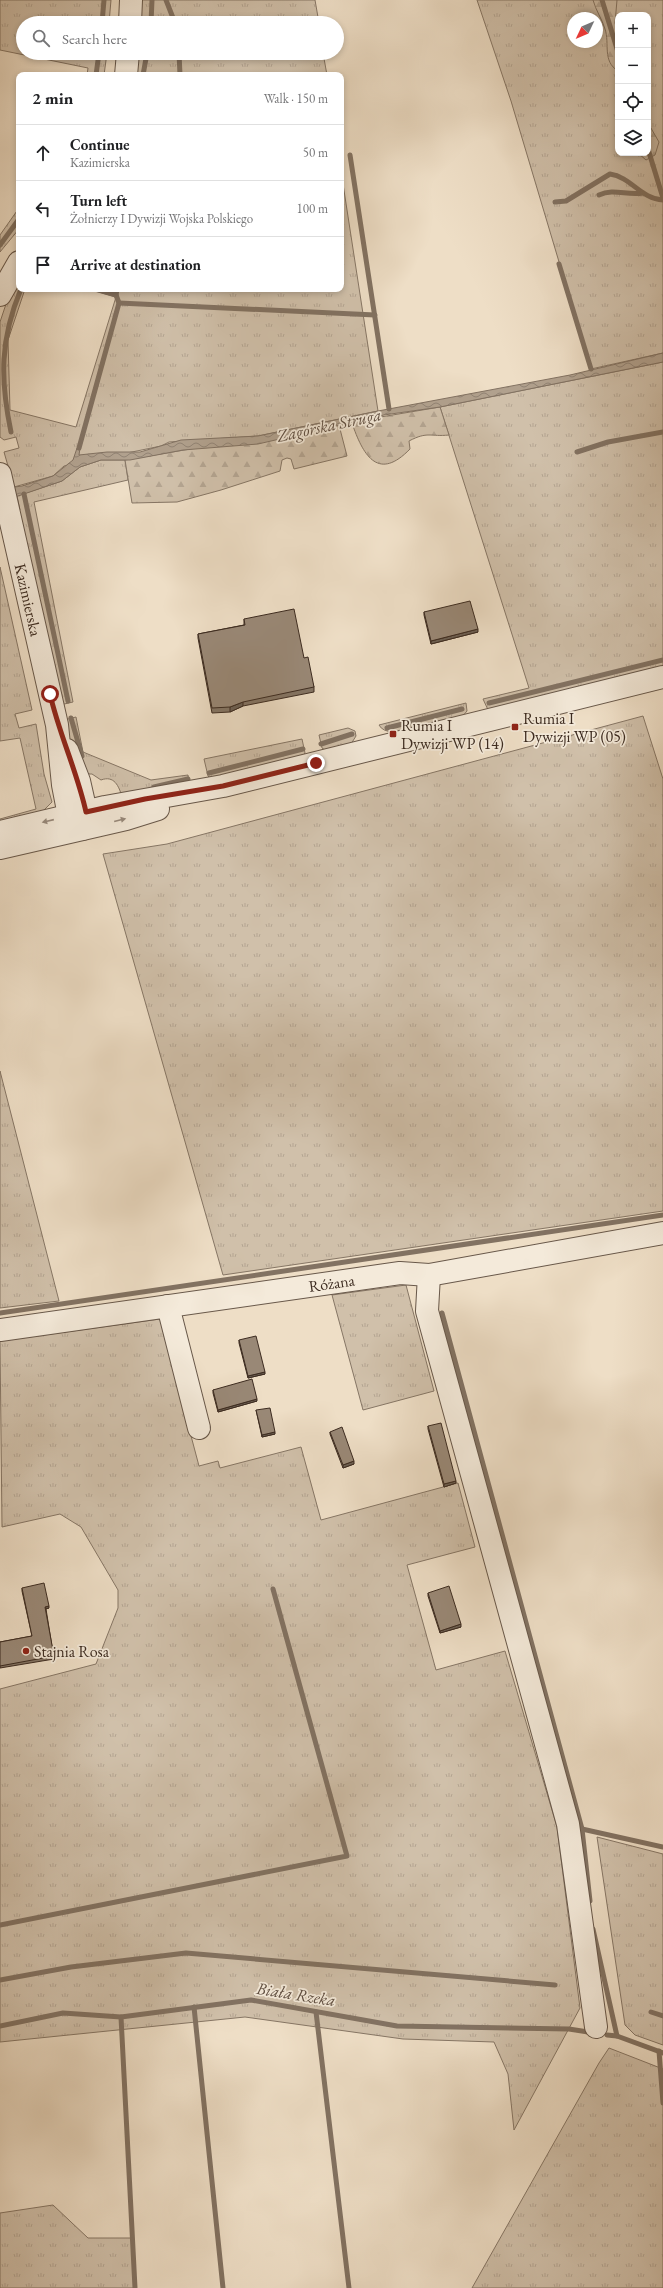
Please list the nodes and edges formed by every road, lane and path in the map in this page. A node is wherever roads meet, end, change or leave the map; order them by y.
1 (131, 0) edge
2 (130, 16) edge
3 (127, 60) edge
4 (126, 72) edge
5 (16, 267) edge
6 (0, 295) edge
7 (0, 477) edge
8 (663, 677) edge
9 (79, 819) junction
10 (0, 832) edge
11 (0, 848) edge
12 (663, 1233) edge
13 (429, 1275) junction
14 (168, 1306) junction
15 (0, 1330) edge
16 (199, 1428) dead end
17 (596, 2027) dead end

1 - 2 street
3 - 4 street
5 - 6 street
7 - 9 street, Kazimierska
8 - 9 street
9 -> 10 street
9 - 11 street
12 - 13 street, Różana
13 - 14 street, Różana
13 - 17 street
14 - 15 street, Różana
14 - 16 street

